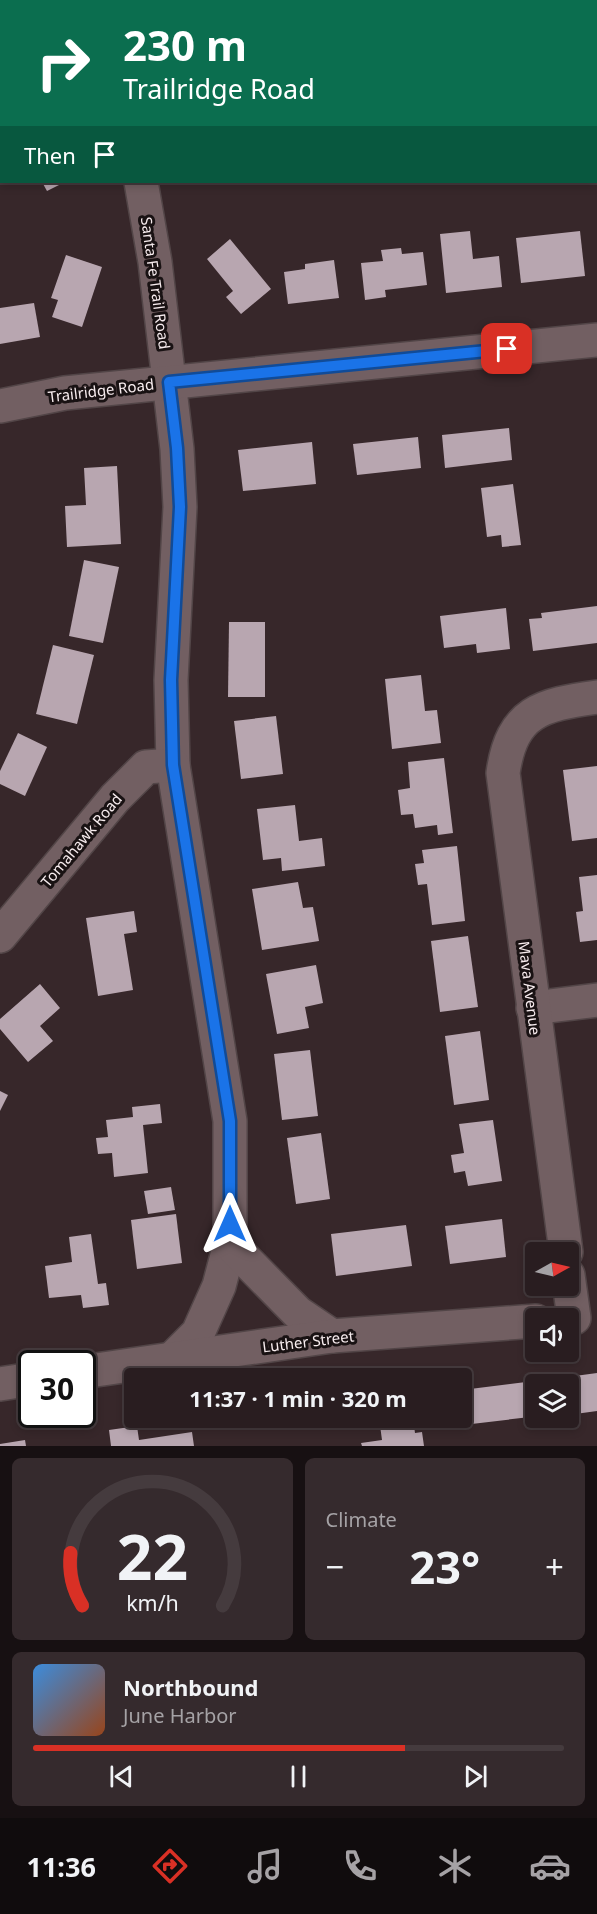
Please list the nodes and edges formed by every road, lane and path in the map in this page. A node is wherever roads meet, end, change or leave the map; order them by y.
1 (141, 183) edge
2 (597, 340) edge
3 (169, 382) junction
4 (0, 406) edge
5 (597, 697) edge
6 (173, 765) junction
7 (0, 936) edge
8 (597, 1000) edge
9 (533, 1008) junction
10 (565, 1242) edge
11 (230, 1244) junction
12 (574, 1296) edge
13 (580, 1317) edge
14 (525, 1322) edge
15 (332, 1336) junction
16 (172, 1359) junction
17 (96, 1370) edge
18 (18, 1381) edge
19 (0, 1384) edge

1 - 3 street, Santa Fe Trail Road
2 - 3 street, Trailridge Road
3 - 4 street, Trailridge Road
3 - 6 street, Santa Fe Trail Road
5 - 9 street, Mava Avenue
6 - 7 street, Tomahawk Road
6 - 11 street, Santa Fe Trail Road
8 - 9 street
9 - 10 street, Mava Avenue
11 - 15 street
11 - 16 street, Santa Fe Trail Road
12 - 13 street
14 - 15 street, Luther Street
15 - 16 street, Luther Street
16 - 17 street, Luther Street
18 - 19 street

